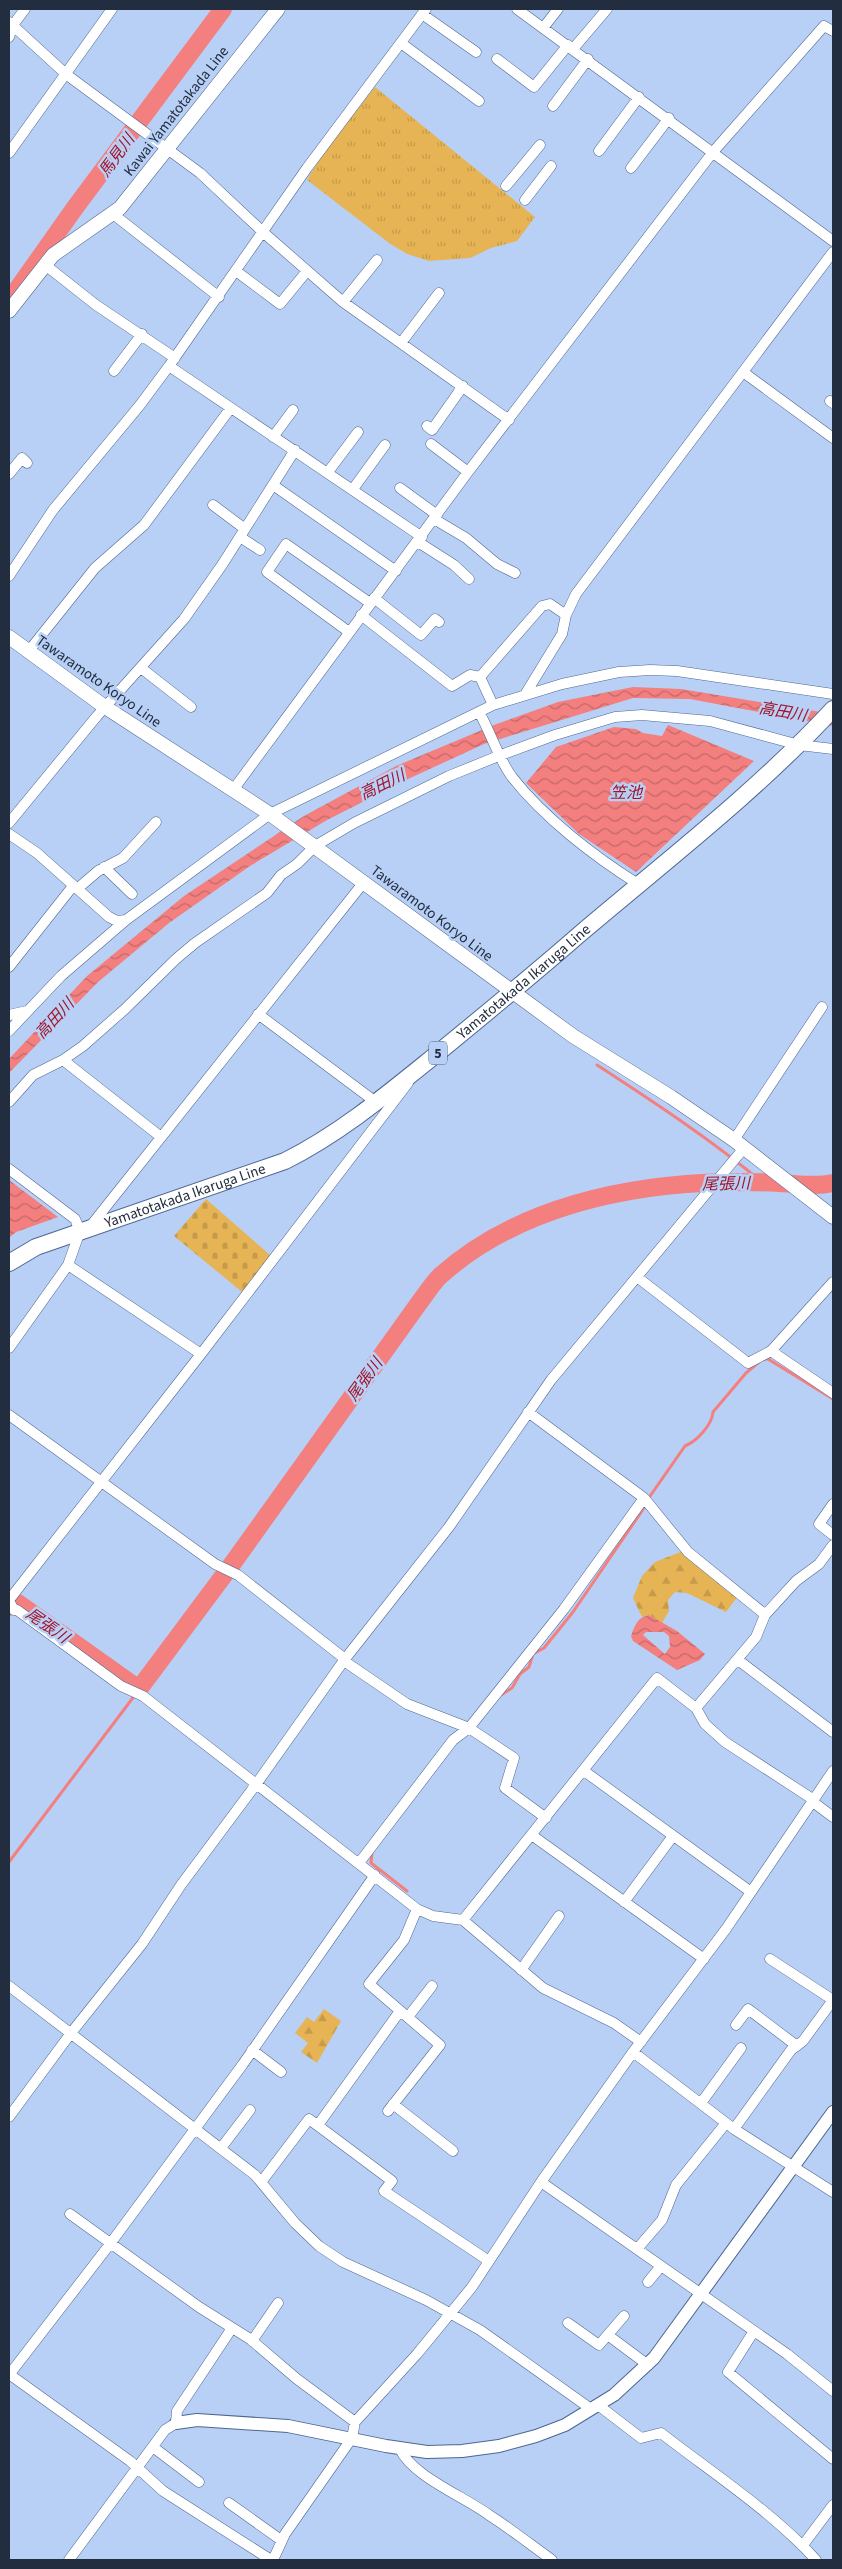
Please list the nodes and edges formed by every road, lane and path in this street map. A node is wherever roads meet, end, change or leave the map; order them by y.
1 (25, 9) edge
2 (112, 9) edge
3 (278, 9) edge
4 (517, 9) edge
5 (558, 9) edge
6 (606, 9) edge
7 (424, 11) edge
8 (11, 23) edge
9 (543, 28) junction
10 (833, 31) edge
11 (9, 38) edge
12 (401, 43) junction
13 (570, 47) junction
14 (476, 52) dead end
15 (497, 59) dead end
16 (588, 59) junction
17 (67, 75) junction
18 (640, 96) junction
19 (480, 101) dead end
20 (553, 106) dead end
21 (669, 118) junction
22 (540, 145) dead end
23 (169, 148) junction
24 (599, 151) dead end
25 (713, 152) junction
26 (9, 153) edge
27 (551, 166) dead end
28 (631, 168) dead end
29 (506, 186) dead end
30 (525, 200) dead end
31 (113, 214) junction
32 (264, 233) junction
33 (833, 241) edge
34 (833, 252) edge
35 (377, 260) dead end
36 (44, 264) junction
37 (306, 270) junction
38 (236, 271) junction
39 (438, 293) dead end
40 (218, 296) junction
41 (343, 302) junction
42 (9, 311) edge
43 (142, 334) junction
44 (401, 343) junction
45 (172, 362) junction
46 (114, 371) dead end
47 (743, 372) junction
48 (463, 386) junction
49 (230, 409) junction
50 (293, 410) dead end
51 (509, 420) junction
52 (428, 426) dead end
53 (358, 432) dead end
54 (273, 437) junction
55 (833, 438) edge
56 (431, 444) dead end
57 (385, 445) dead end
58 (295, 450) junction
59 (27, 463) dead end
60 (328, 472) junction
61 (468, 472) junction
62 (9, 474) edge
63 (273, 485) junction
64 (400, 488) dead end
65 (353, 489) junction
66 (213, 505) dead end
67 (436, 518) junction
68 (243, 533) junction
69 (420, 539) junction
70 (260, 550) dead end
71 (396, 571) junction
72 (515, 573) dead end
73 (9, 576) edge
74 (469, 580) dead end
75 (372, 600) junction
76 (361, 615) junction
77 (566, 615) junction
78 (439, 622) dead end
79 (349, 632) junction
80 (9, 637) edge
81 (28, 652) junction
82 (141, 668) junction
83 (480, 677) junction
84 (526, 694) junction
85 (833, 694) edge
86 (493, 705) junction
87 (105, 707) junction
88 (190, 707) dead end
89 (833, 709) edge
90 (482, 717) junction
91 (802, 742) junction
92 (833, 749) edge
93 (500, 753) junction
94 (233, 790) junction
95 (272, 816) junction
96 (156, 822) dead end
97 (9, 823) edge
98 (9, 834) edge
99 (313, 845) junction
100 (104, 867) junction
101 (364, 882) junction
102 (638, 884) junction
103 (75, 888) junction
104 (132, 894) dead end
105 (126, 920) junction
106 (9, 967) edge
107 (512, 992) junction
108 (822, 1007) dead end
109 (27, 1011) junction
110 (258, 1014) junction
111 (9, 1015) edge
112 (9, 1031) edge
113 (63, 1060) junction
114 (417, 1070) junction
115 (9, 1102) edge
116 (377, 1103) junction
117 (161, 1137) junction
118 (735, 1156) junction
119 (9, 1169) edge
120 (833, 1217) edge
121 (85, 1229) junction
122 (9, 1264) edge
123 (68, 1266) junction
124 (637, 1277) junction
125 (833, 1282) edge
126 (9, 1348) edge
127 (771, 1351) junction
128 (201, 1354) junction
129 (833, 1393) edge
130 (528, 1412) junction
131 (9, 1415) edge
132 (102, 1483) junction
133 (644, 1498) junction
134 (833, 1504) edge
135 (833, 1535) edge
136 (833, 1546) edge
137 (10, 1607) edge
138 (762, 1612) dead end
139 (345, 1660) junction
140 (738, 1660) junction
141 (696, 1708) junction
142 (470, 1728) junction
143 (833, 1732) edge
144 (584, 1771) junction
145 (833, 1771) edge
146 (257, 1783) junction
147 (814, 1801) junction
148 (833, 1817) edge
149 (546, 1818) junction
150 (533, 1836) junction
151 (673, 1836) junction
152 (359, 1863) junction
153 (375, 1875) junction
154 (752, 1892) junction
155 (624, 1902) junction
156 (417, 1909) junction
157 (559, 1916) dead end
158 (463, 1920) junction
159 (704, 1959) junction
160 (770, 1959) dead end
161 (521, 1970) junction
162 (9, 1986) edge
163 (432, 1986) dead end
164 (833, 2000) edge
165 (404, 2014) junction
166 (736, 2025) dead end
167 (71, 2033) junction
168 (640, 2042) junction
169 (798, 2046) junction
170 (741, 2048) dead end
171 (252, 2050) junction
172 (634, 2052) junction
173 (281, 2072) dead end
174 (701, 2103) junction
175 (250, 2110) dead end
176 (833, 2112) edge
177 (9, 2117) edge
178 (318, 2125) junction
179 (730, 2126) junction
180 (195, 2128) junction
181 (221, 2148) junction
182 (453, 2151) dead end
183 (794, 2167) junction
184 (262, 2182) junction
185 (540, 2182) junction
186 (833, 2192) edge
187 (70, 2214) dead end
188 (110, 2244) junction
189 (637, 2250) junction
190 (489, 2261) junction
191 (661, 2266) junction
192 (648, 2282) dead end
193 (702, 2295) junction
194 (278, 2303) dead end
195 (450, 2314) junction
196 (624, 2316) dead end
197 (568, 2323) dead end
198 (232, 2328) junction
199 (754, 2331) junction
200 (609, 2336) junction
201 (252, 2341) junction
202 (648, 2364) junction
203 (9, 2375) edge
204 (833, 2391) edge
205 (594, 2407) junction
206 (355, 2422) junction
207 (176, 2423) junction
208 (352, 2438) junction
209 (152, 2447) junction
210 (400, 2449) junction
211 (833, 2459) edge
212 (137, 2468) junction
213 (199, 2482) dead end
214 (229, 2503) dead end
215 (833, 2505) edge
216 (281, 2540) junction
217 (803, 2545) junction
218 (69, 2560) edge
219 (272, 2560) edge
220 (552, 2560) edge
221 (816, 2560) edge

1 - 8 street
2 - 17 street
3 - 23 main road, Kawai Yamatotakada Line
4 - 9 street
5 - 9 street
6 - 13 street
7 - 12 street
7 - 14 street
8 - 11 street
8 - 17 street
9 - 13 street
10 - 25 street
12 - 19 street
12 - 32 street
13 - 15 street
13 - 16 street
16 - 18 street
16 - 20 street
17 - 23 street
17 - 26 street
18 - 21 street
18 - 24 street
21 - 25 street
21 - 28 street
22 - 29 street
23 - 31 main road, Kawai Yamatotakada Line
23 - 32 street
25 - 33 street
25 - 51 street
27 - 30 street
31 - 36 main road, Kawai Yamatotakada Line
31 - 40 street
32 - 37 street
32 - 38 street
34 - 47 street
35 - 41 street
36 - 42 main road, Kawai Yamatotakada Line
36 - 43 street
37 - 38 street
37 - 41 street
38 - 40 street
39 - 44 street
40 - 45 street
41 - 44 street
43 - 45 street
43 - 46 street
44 - 48 street
45 - 49 street
45 - 73 street
47 - 55 street
47 - 77 street
48 - 51 street
48 - 52 street
49 - 54 street
49 - 81 street
50 - 54 street
51 - 61 street
53 - 60 street
54 - 58 street
56 - 61 street
57 - 65 street
58 - 60 street
58 - 63 street
59 - 62 street
60 - 65 street
61 - 67 street
63 - 68 street
63 - 71 street
64 - 67 street
65 - 69 street
66 - 68 street
67 - 69 street
67 - 72 street
68 - 70 street
68 - 82 street
69 - 71 street
69 - 74 street
71 - 75 street
75 - 76 street
75 - 78 street
75 - 79 street
76 - 79 street
76 - 83 street
77 - 83 street
77 - 84 street
79 - 94 street
80 - 81 main road, Tawaramoto Koryo Line
81 - 87 main road, Tawaramoto Koryo Line
82 - 87 street
82 - 88 street
83 - 86 street
84 - 85 street
84 - 86 street
86 - 90 street
87 - 94 main road, Tawaramoto Koryo Line
87 - 97 street
89 - 91 main road, Yamatotakada Ikaruga Line / 5
90 - 93 street
90 - 95 street
91 - 92 street
91 - 93 street
91 - 102 main road, Yamatotakada Ikaruga Line / 5
93 - 99 street
93 - 102 street
94 - 95 main road, Tawaramoto Koryo Line
95 - 99 main road, Tawaramoto Koryo Line
95 - 105 street
96 - 100 street
98 - 103 street
99 - 101 main road, Tawaramoto Koryo Line
99 - 113 street
100 - 103 street
100 - 104 street
101 - 107 main road, Tawaramoto Koryo Line
101 - 110 street
102 - 107 main road, Yamatotakada Ikaruga Line / 5
103 - 105 street
103 - 106 street
105 - 109 street
107 - 114 main road, Yamatotakada Ikaruga Line / 5
107 - 118 main road, Tawaramoto Koryo Line
108 - 118 street
109 - 111 street
109 - 112 street
110 - 116 street
110 - 117 street
113 - 115 street
113 - 117 street
114 - 116 main road, Yamatotakada Ikaruga Line / 5
114 - 128 street
116 - 121 main road, Yamatotakada Ikaruga Line / 5
117 - 121 street
118 - 120 main road, Tawaramoto Koryo Line
118 - 124 street
119 - 121 street
121 - 122 main road, Yamatotakada Ikaruga Line / 5
121 - 123 street
123 - 126 street
123 - 128 street
124 - 127 street
124 - 130 street
125 - 127 street
127 - 129 street
128 - 132 street
130 - 133 street
130 - 139 street
131 - 132 street
132 - 137 street
132 - 139 street
133 - 138 street
133 - 142 street
134 - 135 street
136 - 140 street
137 - 146 street
139 - 142 street
139 - 146 street
140 - 141 street
140 - 143 street
141 - 144 street
141 - 147 street
142 - 149 street
142 - 152 street
144 - 149 street
144 - 151 street
145 - 147 street
146 - 152 street
146 - 167 street
147 - 148 street
147 - 154 street
149 - 150 street
150 - 155 street
150 - 158 street
151 - 154 street
151 - 155 street
152 - 153 street
153 - 156 street
153 - 171 street
154 - 159 street
155 - 159 street
156 - 158 street
156 - 165 street
157 - 161 street
158 - 161 street
159 - 168 street
160 - 164 street
161 - 168 street
162 - 167 street
163 - 165 street
164 - 169 street
165 - 178 street
165 - 182 street
166 - 169 street
167 - 177 street
167 - 180 street
168 - 172 street
169 - 179 street
170 - 174 street
171 - 173 street
171 - 180 street
172 - 174 street
172 - 185 street
174 - 179 street
175 - 181 street
176 - 183 street
178 - 184 street
178 - 190 street
179 - 183 street
179 - 189 street
180 - 181 street
180 - 188 street
181 - 184 street
183 - 186 street
183 - 193 street
184 - 195 street
185 - 189 street
185 - 190 street
187 - 188 street
188 - 198 street
188 - 203 street
189 - 191 street
190 - 195 street
191 - 192 street
191 - 193 street
193 - 199 street
193 - 202 street
194 - 201 street
195 - 205 street
195 - 206 street
196 - 200 street
197 - 200 street
198 - 201 street
198 - 207 street
199 - 204 street
199 - 211 street
200 - 202 street
201 - 206 street
202 - 205 street
203 - 212 street
205 - 210 street
205 - 217 street
206 - 208 street
207 - 208 street
207 - 209 street
208 - 210 street
208 - 216 street
209 - 212 street
209 - 213 street
210 - 220 street
212 - 218 street
212 - 219 street
214 - 216 street
215 - 217 street
216 - 219 street
217 - 221 street

